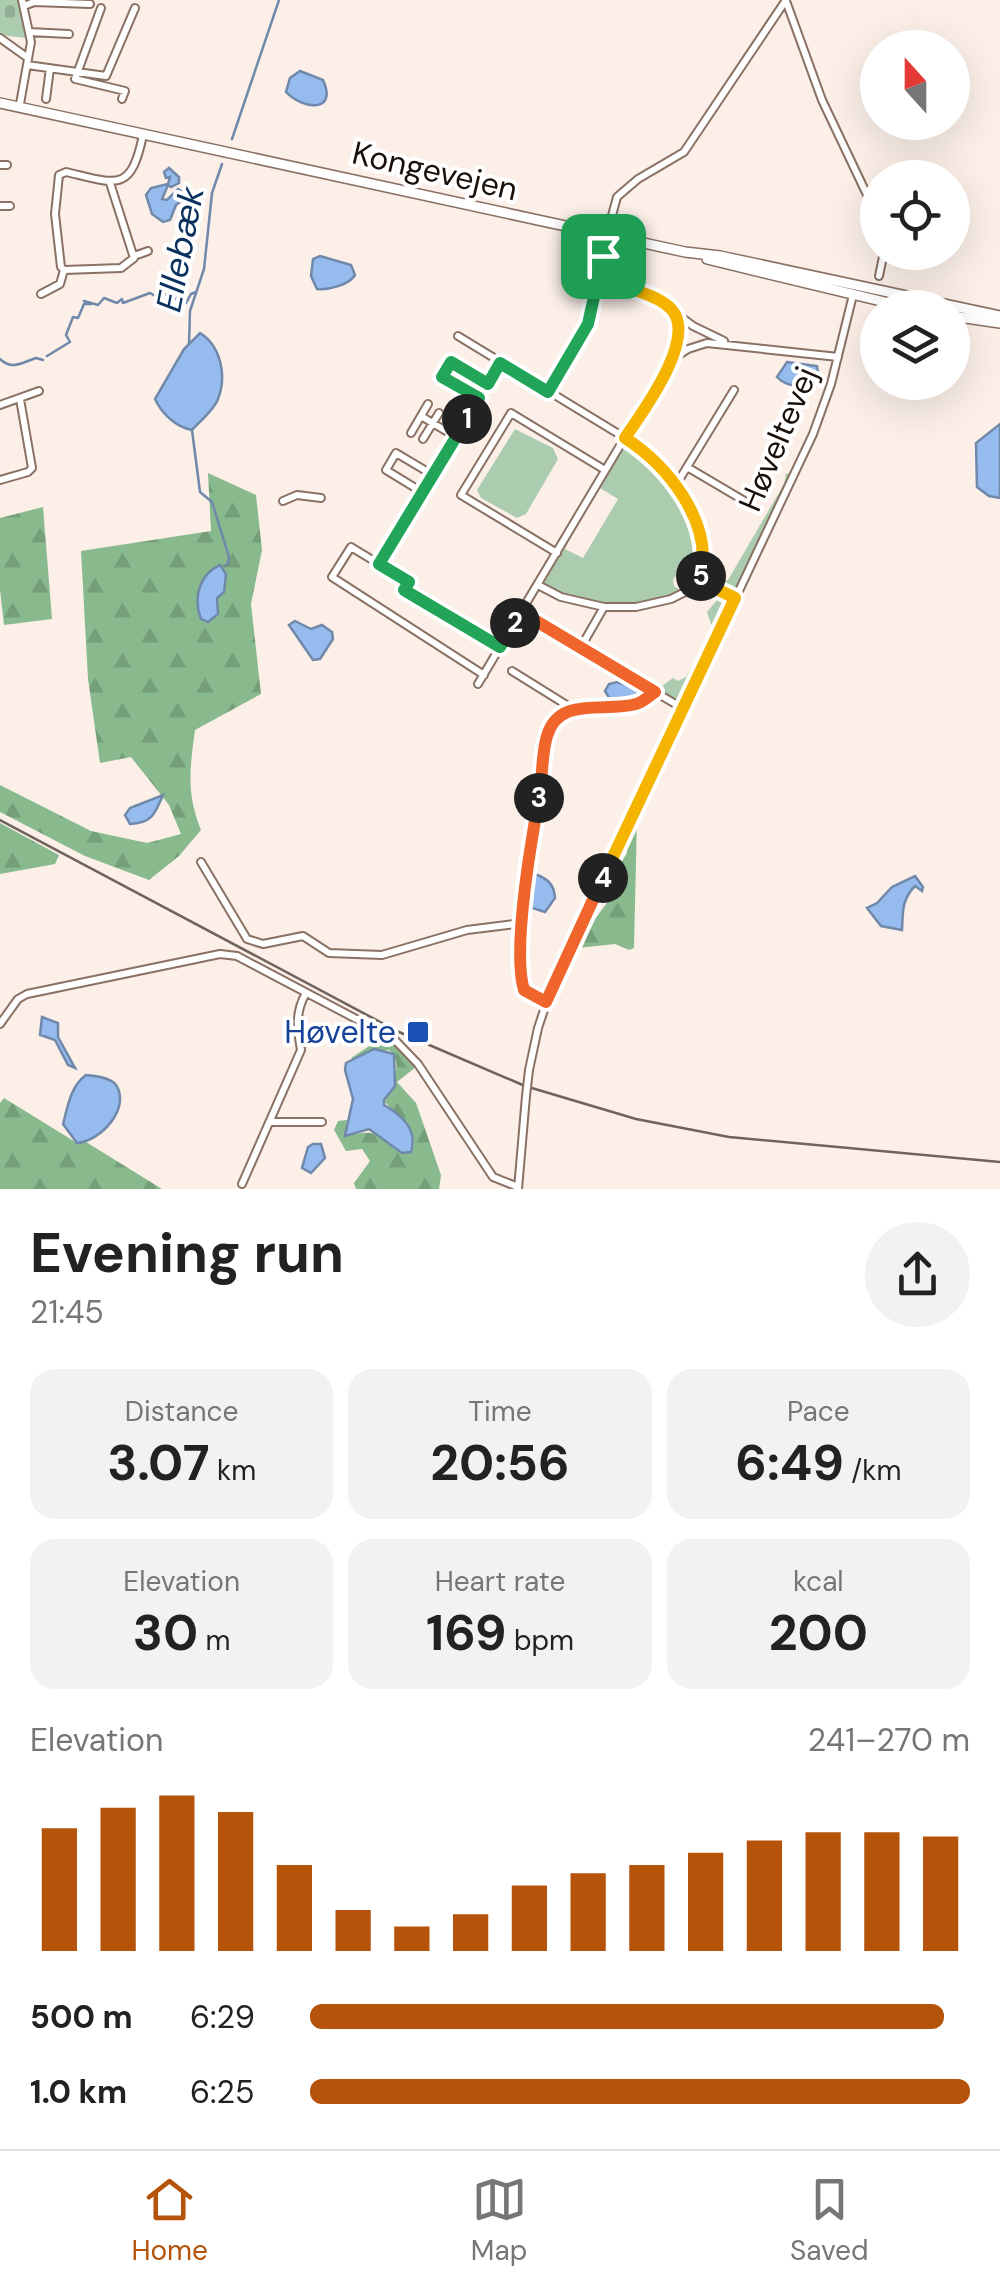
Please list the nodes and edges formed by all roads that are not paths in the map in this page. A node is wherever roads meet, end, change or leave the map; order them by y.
1 (786, 1) edge
2 (23, 3) edge
3 (90, 4) dead end
4 (101, 8) dead end
5 (135, 8) dead end
6 (30, 32) junction
7 (70, 34) dead end
8 (0, 38) edge
9 (27, 62) junction
10 (50, 68) junction
11 (76, 70) junction
12 (46, 99) dead end
13 (122, 99) dead end
14 (0, 100) edge
15 (20, 104) junction
16 (143, 134) junction
17 (860, 180) edge
18 (110, 183) junction
19 (0, 206) edge
20 (10, 206) dead end
21 (610, 223) dead end
22 (605, 246) dead end
23 (148, 251) dead end
24 (685, 252) junction
25 (134, 256) junction
26 (603, 256) junction
27 (64, 270) junction
28 (880, 270) edge
29 (879, 276) dead end
30 (834, 282) junction
31 (873, 290) edge
32 (860, 291) edge
33 (41, 294) dead end
34 (852, 299) junction
35 (860, 300) edge
36 (970, 310) edge
37 (673, 311) junction
38 (1000, 316) edge
39 (970, 319) edge
40 (1000, 324) edge
41 (458, 336) dead end
42 (731, 345) junction
43 (838, 357) junction
44 (671, 360) junction
45 (500, 363) junction
46 (488, 384) junction
47 (734, 390) dead end
48 (39, 391) dead end
49 (548, 392) junction
50 (479, 398) junction
51 (20, 399) junction
52 (428, 404) dead end
53 (0, 406) edge
54 (439, 413) dead end
55 (421, 416) junction
56 (432, 423) junction
57 (411, 433) dead end
58 (456, 437) junction
59 (625, 438) junction
60 (422, 439) dead end
61 (687, 467) junction
62 (605, 470) junction
63 (433, 475) junction
64 (0, 480) edge
65 (676, 485) junction
66 (422, 492) junction
67 (320, 498) dead end
68 (283, 501) dead end
69 (748, 502) dead end
70 (557, 553) junction
71 (379, 564) junction
72 (700, 581) junction
73 (538, 585) junction
74 (734, 601) junction
75 (604, 607) junction
76 (521, 612) junction
77 (500, 647) junction
78 (581, 647) junction
79 (512, 671) dead end
80 (484, 675) junction
81 (478, 684) dead end
82 (655, 692) junction
83 (684, 709) junction
84 (573, 710) junction
85 (200, 862) dead end
86 (523, 923) junction
87 (306, 992) junction
88 (546, 1002) junction
89 (0, 1024) edge
90 (270, 1122) junction
91 (322, 1122) dead end
92 (242, 1184) dead end
93 (518, 1188) edge

1 - 17 street
1 - 21 street
2 - 3 street
2 - 6 street
4 - 11 street
5 - 11 street
6 - 7 street
6 - 9 street
8 - 9 street
9 - 10 street
9 - 15 street
10 - 11 street
10 - 12 street
11 - 13 street
14 - 15 main road, Kongevejen
14 - 16 main road, Kongevejen
15 - 16 main road, Kongevejen
16 - 18 street
16 - 24 main road, Kongevejen
18 - 25 street
18 - 27 street
19 - 20 street
22 - 26 street
23 - 25 street
24 - 30 main road, Kongevejen
24 - 34 main road, Kongevejen
25 - 27 street
26 - 37 street
26 - 49 street
27 - 33 street
28 - 29 street
30 - 31 main road, Kongevejen
30 - 34 main road
32 - 34 main road
34 - 35 main road
34 - 43 street, Høveltevej
36 - 38 main road, Kongevejen
37 - 42 street
37 - 44 street
39 - 40 main road
41 - 45 street, Høveltevej
42 - 43 street
42 - 44 street
43 - 74 street, Høveltevej
44 - 59 street
45 - 46 street
45 - 49 street, Høveltevej
46 - 50 street
46 - 50 street
47 - 61 street
48 - 51 street
49 - 59 street, Høveltevej
50 - 58 street
51 - 53 street
51 - 64 street
52 - 55 street
54 - 56 street
55 - 56 street
55 - 57 street
56 - 58 street
56 - 60 street
58 - 63 street
59 - 62 street
59 - 65 street, Høveltevej
61 - 65 street
61 - 69 street
62 - 70 street
62 - 70 street
63 - 66 street
63 - 66 street
65 - 72 street, Høveltevej
66 - 71 street
67 - 68 street
70 - 73 street
71 - 77 street
71 - 80 street
72 - 74 street
72 - 75 street
73 - 75 street
73 - 76 street
74 - 83 street, Høveltevej
75 - 78 street
76 - 77 street
76 - 78 street
77 - 80 street
78 - 82 street
79 - 84 street
80 - 81 street
82 - 83 street
82 - 84 street
83 - 88 street, Høveltevej
84 - 86 street
85 - 86 street
86 - 88 street
87 - 89 street
87 - 90 street
87 - 93 street
88 - 93 street, Høveltevej, bridge
90 - 91 street
90 - 92 street

